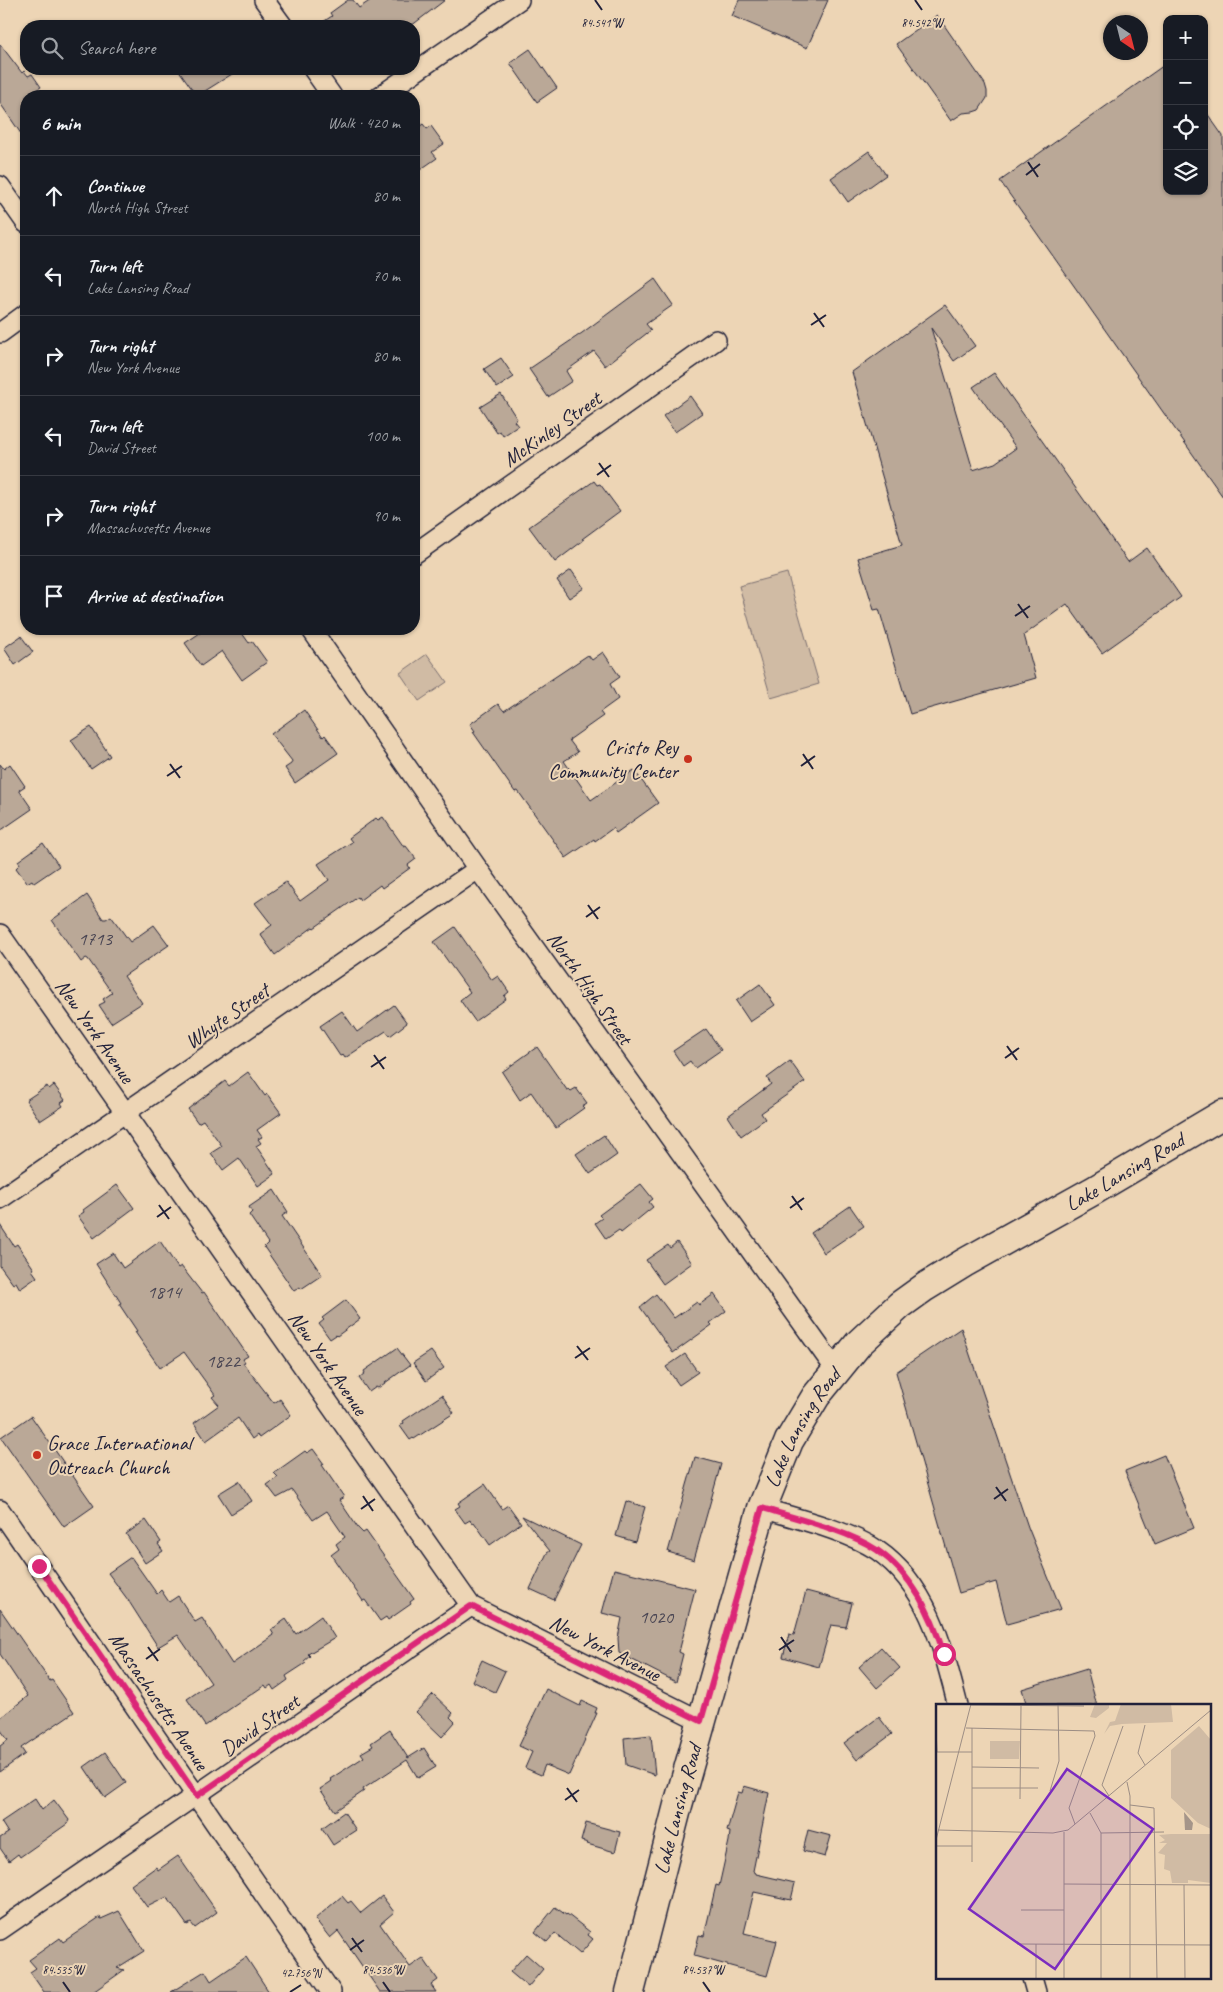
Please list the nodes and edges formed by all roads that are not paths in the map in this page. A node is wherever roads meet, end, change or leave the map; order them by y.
1 (264, 0) edge
2 (519, 0) edge
3 (279, 20) edge
4 (420, 68) edge
5 (316, 75) edge
6 (410, 75) edge
7 (328, 90) edge
8 (389, 90) edge
9 (0, 186) edge
10 (20, 215) edge
11 (20, 318) edge
12 (0, 333) edge
13 (716, 340) dead end
14 (420, 550) edge
15 (315, 635) edge
16 (478, 869) junction
17 (0, 934) edge
18 (125, 1113) junction
19 (1223, 1114) edge
20 (0, 1199) edge
21 (836, 1370) junction
22 (762, 1508) junction
23 (0, 1510) edge
24 (471, 1606) junction
25 (957, 1704) edge
26 (701, 1721) junction
27 (197, 1796) junction
28 (0, 1930) edge
29 (331, 1992) edge
30 (630, 1992) edge

1 - 3 street
2 - 4 street
5 - 7 street
6 - 8 street
9 - 10 street
11 - 12 street
13 - 14 street, McKinley Street
15 - 16 street, North High Street
16 - 18 street, Whyte Street
16 - 21 street, North High Street
17 - 18 street, New York Avenue
18 - 20 street, Whyte Street
18 - 24 street, New York Avenue
19 - 21 main road, Lake Lansing Road
21 - 22 main road, Lake Lansing Road
22 - 25 street
22 - 26 main road, Lake Lansing Road
23 - 27 street, Massachusetts Avenue
24 - 26 street, New York Avenue
24 - 27 street, David Street
26 - 30 main road, Lake Lansing Road
27 - 28 street, David Street
27 - 29 street, Massachusetts Avenue

